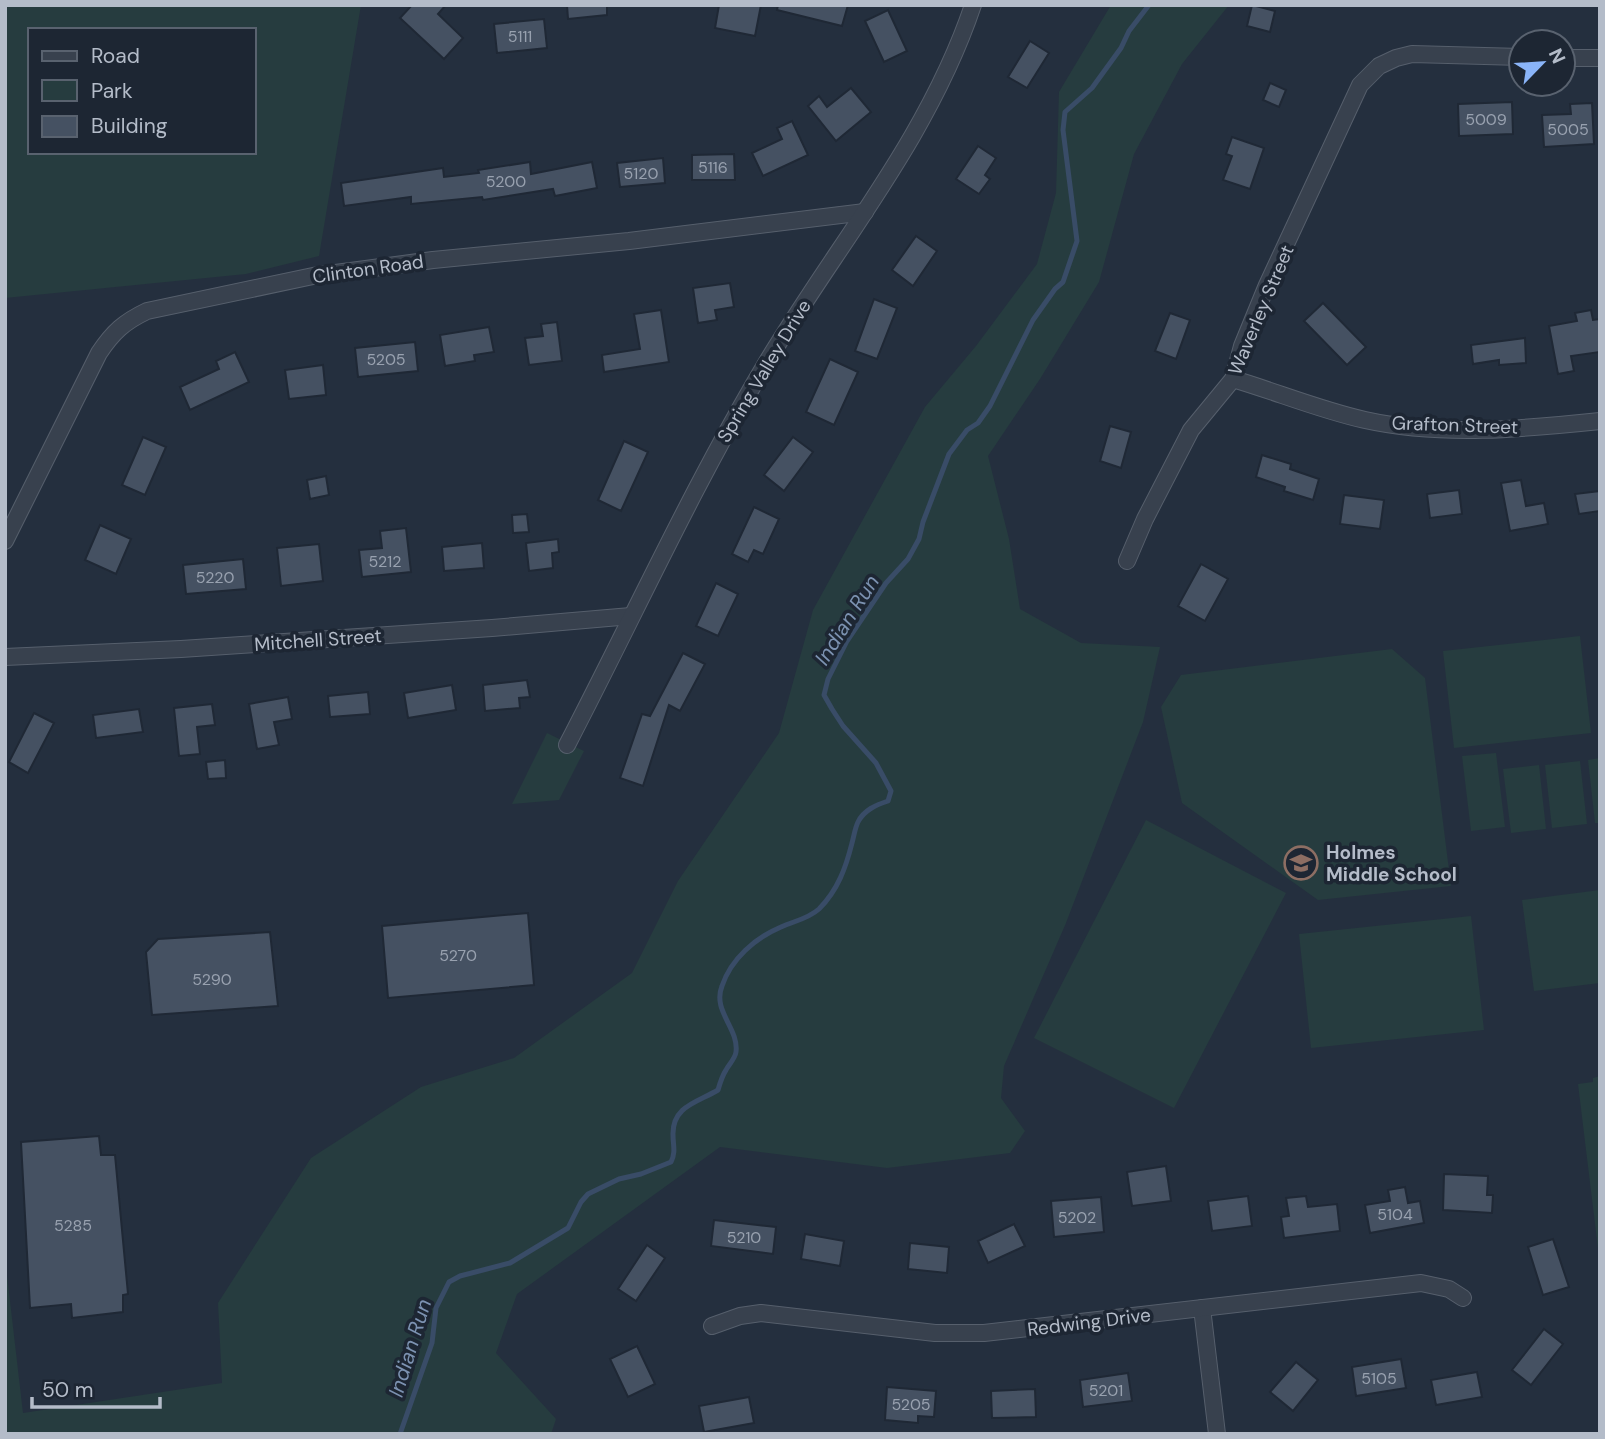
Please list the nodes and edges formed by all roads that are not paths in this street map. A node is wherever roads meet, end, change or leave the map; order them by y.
1 (973, 5) edge
2 (1507, 57) edge
3 (1577, 58) edge
4 (1600, 58) edge
5 (865, 212) junction
6 (1233, 379) junction
7 (1600, 421) edge
8 (5, 541) edge
9 (1126, 561) dead end
10 (631, 617) junction
11 (5, 657) edge
12 (567, 745) dead end
13 (1463, 1298) dead end
14 (1202, 1308) junction
15 (712, 1326) dead end
16 (1217, 1434) edge

1 - 5 street, Spring Valley Drive
2 - 6 street, Waverley Street
3 - 4 street
5 - 8 street, Clinton Road
5 - 10 street, Spring Valley Drive
6 - 7 street, Grafton Street
6 - 9 street, Waverley Street
10 - 11 street, Mitchell Street
10 - 12 street, Spring Valley Drive
13 - 14 street, Redwing Drive
14 - 15 street, Redwing Drive
14 - 16 street

